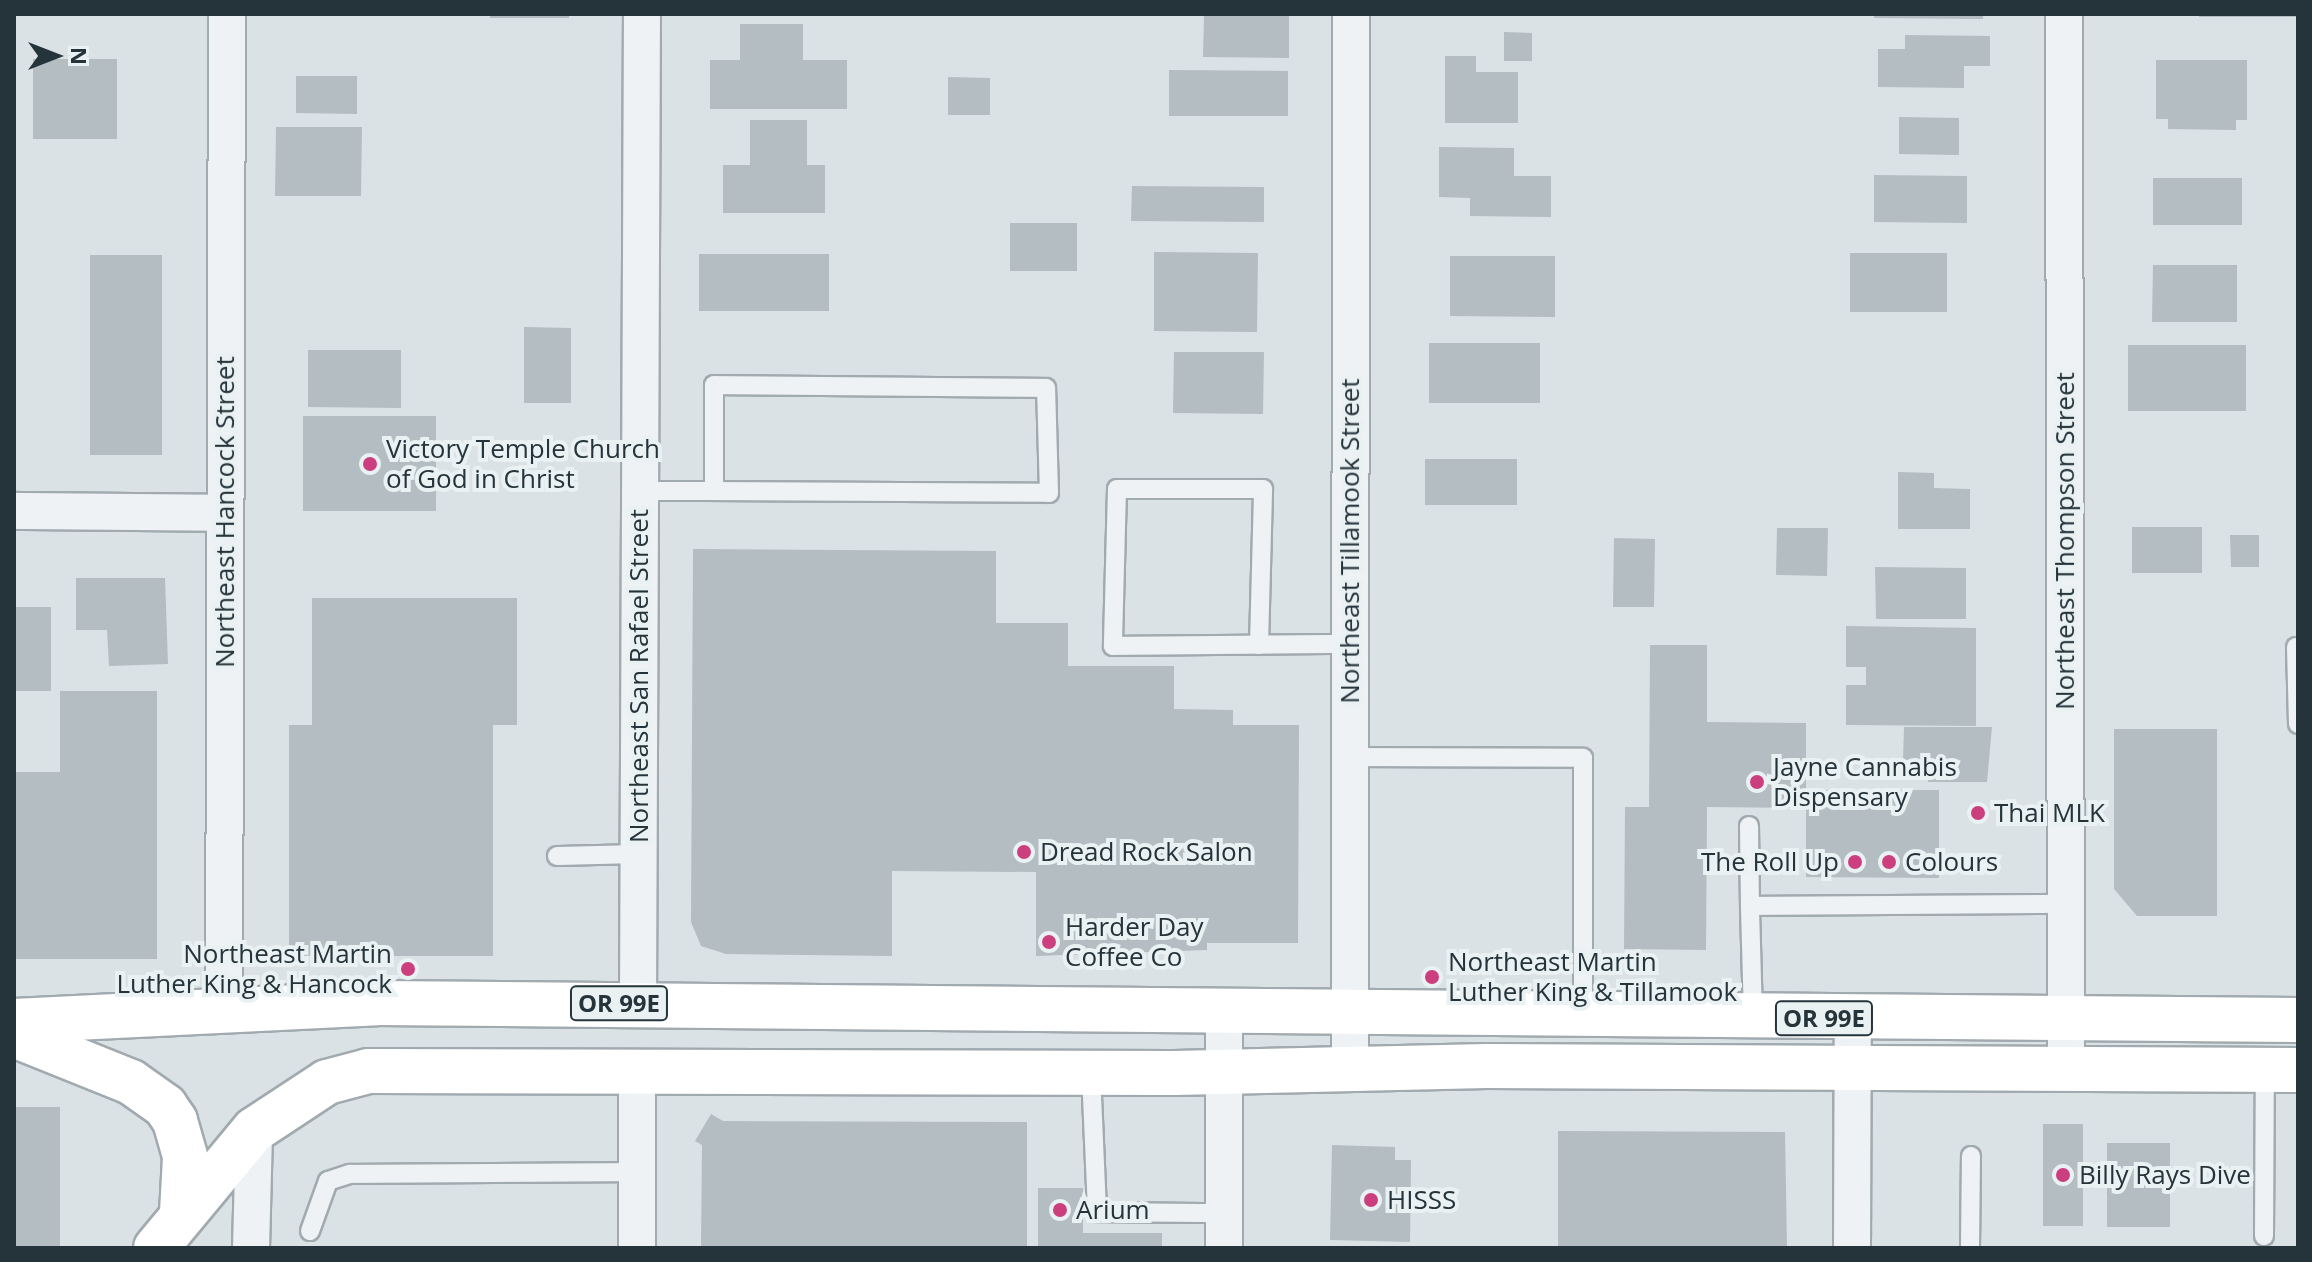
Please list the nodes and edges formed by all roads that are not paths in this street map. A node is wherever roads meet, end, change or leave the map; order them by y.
1 (227, 14) edge
2 (642, 14) edge
3 (1351, 14) edge
4 (2064, 14) edge
5 (640, 491) junction
6 (714, 491) junction
7 (14, 511) edge
8 (225, 513) junction
9 (1349, 644) junction
10 (1259, 645) junction
11 (2296, 647) dead end
12 (2298, 724) edge
13 (1349, 757) junction
14 (1749, 826) dead end
15 (639, 854) junction
16 (557, 856) dead end
17 (2066, 904) junction
18 (1750, 906) junction
19 (638, 1003) junction
20 (1224, 1008) junction
21 (224, 1010) junction
22 (1350, 1013) junction
23 (1583, 1017) junction
24 (1753, 1018) junction
25 (1853, 1018) junction
26 (2066, 1019) junction
27 (2298, 1020) edge
28 (14, 1021) edge
29 (14, 1035) edge
30 (1854, 1068) junction
31 (1350, 1069) junction
32 (2066, 1069) junction
33 (2282, 1070) edge
34 (637, 1072) junction
35 (1224, 1072) junction
36 (1091, 1073) junction
37 (254, 1130) junction
38 (1971, 1156) dead end
39 (637, 1172) junction
40 (182, 1213) junction
41 (1224, 1230) edge
42 (310, 1231) dead end
43 (2264, 1236) dead end
44 (156, 1248) edge
45 (251, 1248) edge
46 (637, 1248) edge
47 (1852, 1248) edge
48 (1970, 1248) edge

1 - 8 street, Northeast Hancock Street
2 - 5 street, Northeast San Rafael Street
3 - 9 street, Northeast Tillamook Street
4 - 17 street, Northeast Thompson Street
5 - 6 lane
5 - 15 street, Northeast San Rafael Street
6 - 6 lane
7 - 8 street
8 - 21 street, Northeast Hancock Street
9 - 10 lane
9 - 13 street, Northeast Tillamook Street
10 - 10 lane
11 - 12 lane
13 - 22 street, Northeast Tillamook Street
13 - 23 lane
14 - 18 lane
15 - 16 lane
15 - 19 street, Northeast San Rafael Street
17 - 18 lane
17 - 26 street, Northeast Thompson Street
18 - 24 lane
19 - 20 main road, OR 99E
19 - 21 main road, OR 99E
20 - 22 main road, OR 99E
20 - 35 street
21 - 28 main road, OR 99E
22 - 23 main road, OR 99E
22 - 31 street, Northeast Tillamook Street
23 - 24 main road, OR 99E
24 - 25 main road, OR 99E
25 - 26 main road, OR 99E
25 - 30 street
26 - 27 main road, OR 99E
26 - 32 street, Northeast Thompson Street
29 - 40 main road
30 - 31 main road, OR 99E
30 - 32 main road, OR 99E
30 - 47 street
31 - 35 main road, OR 99E
32 - 33 main road, OR 99E
33 - 43 lane
34 - 36 main road, OR 99E
34 - 37 main road, OR 99E
34 - 39 street
35 - 36 main road, OR 99E
35 - 41 street
36 - 41 lane
37 - 40 main road, OR 99E
37 - 45 street
38 - 48 lane
39 - 42 lane
39 - 46 street
40 - 44 main road, OR 99E

